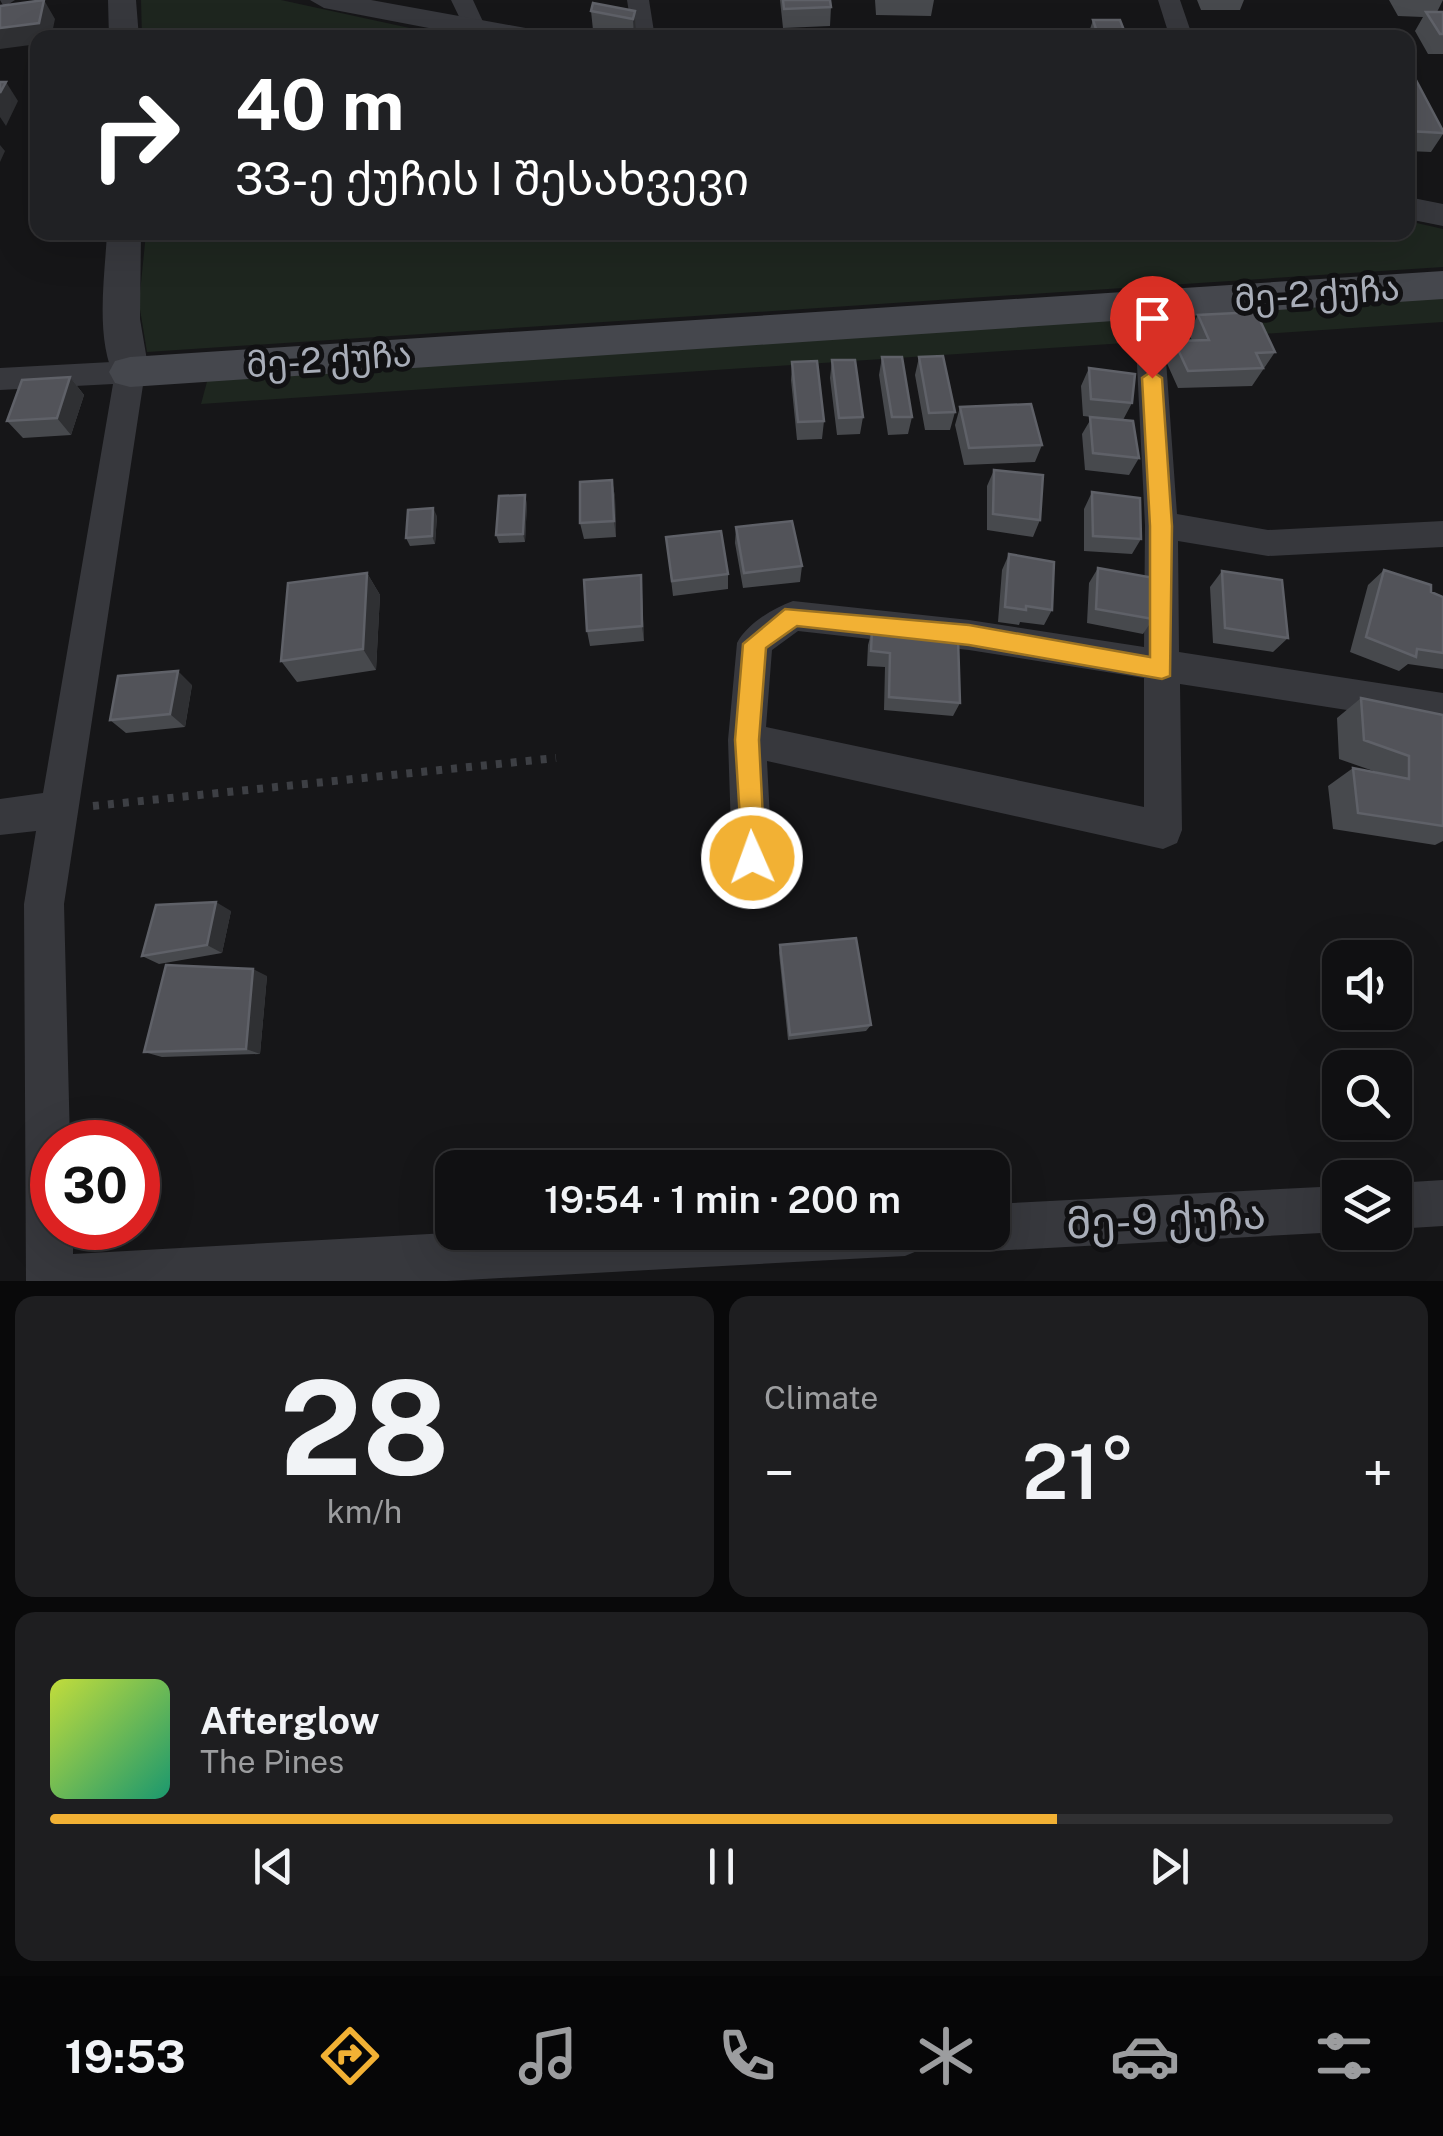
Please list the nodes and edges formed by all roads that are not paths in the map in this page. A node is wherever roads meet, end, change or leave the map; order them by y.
1 (122, 0) edge
2 (324, 0) edge
3 (638, 0) edge
4 (1170, 0) edge
5 (468, 13) edge
6 (124, 30) edge
7 (511, 30) edge
8 (643, 30) edge
9 (1179, 30) edge
10 (1415, 209) edge
11 (1443, 215) edge
12 (124, 240) edge
13 (1443, 285) edge
14 (1148, 304) junction
15 (130, 372) junction
16 (0, 379) edge
17 (1161, 526) junction
18 (1443, 534) edge
19 (1162, 669) junction
20 (1443, 709) edge
21 (747, 740) junction
22 (56, 810) junction
23 (0, 817) edge
24 (752, 858) dead end
25 (1443, 1204) edge
26 (1412, 1205) edge
27 (1322, 1210) edge
28 (1010, 1227) edge
29 (585, 1250) edge
30 (51, 1280) edge

1 - 6 street
2 - 5 street
3 - 8 street
4 - 9 street
5 - 7 street
10 - 11 street
12 - 15 street
13 - 14 main road, მე-2 ქუჩა
14 - 15 main road, მე-2 ქუჩა
14 - 17 street
15 - 16 street
15 - 22 street
17 - 18 street
17 - 19 street
19 - 20 street
19 - 21 street
19 - 21 street
21 - 24 street
22 - 23 street
22 - 30 street
25 - 26 street
27 - 28 street, მე-9 ქუჩა
29 - 30 street

